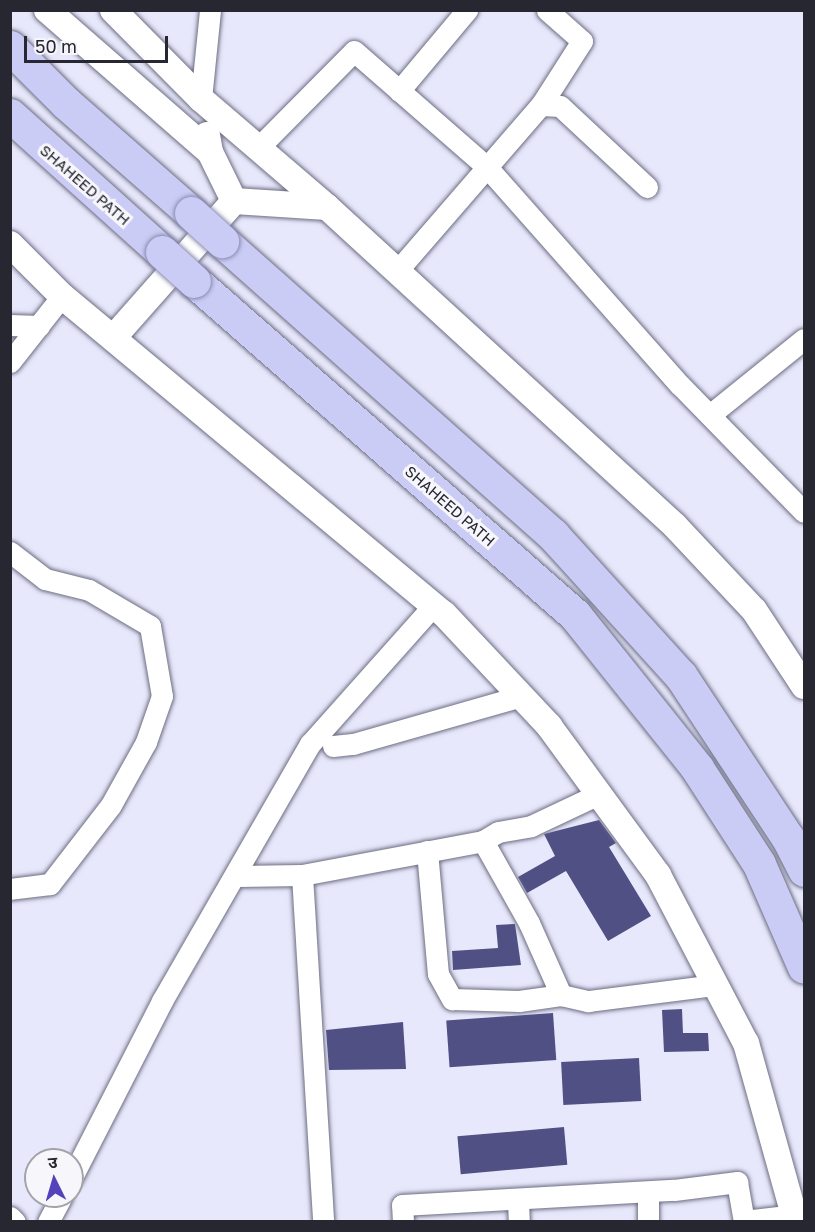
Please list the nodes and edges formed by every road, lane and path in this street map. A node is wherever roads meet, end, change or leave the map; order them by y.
1 (47, 10) edge
2 (113, 10) edge
3 (210, 10) edge
4 (467, 10) edge
5 (547, 10) edge
6 (10, 46) edge
7 (153, 52) junction
8 (125, 80) junction
9 (399, 91) junction
10 (201, 99) junction
11 (541, 105) junction
12 (10, 115) edge
13 (258, 148) junction
14 (210, 152) junction
15 (486, 166) junction
16 (647, 187) dead end
17 (234, 201) junction
18 (327, 207) junction
19 (10, 244) edge
20 (397, 271) junction
21 (62, 296) junction
22 (10, 325) edge
23 (39, 326) junction
24 (113, 338) junction
25 (804, 339) edge
26 (10, 362) edge
27 (711, 414) junction
28 (804, 512) edge
29 (10, 552) edge
30 (434, 605) junction
31 (800, 668) edge
32 (518, 697) junction
33 (333, 746) dead end
34 (599, 794) junction
35 (483, 841) junction
36 (427, 851) junction
37 (804, 870) edge
38 (302, 875) junction
39 (238, 876) junction
40 (10, 889) edge
41 (804, 967) edge
42 (715, 985) junction
43 (561, 995) junction
44 (84, 1153) edge
45 (648, 1192) junction
46 (518, 1199) junction
47 (10, 1217) edge
48 (795, 1218) edge
49 (15, 1221) edge
50 (323, 1221) edge
51 (403, 1221) edge
52 (519, 1221) edge
53 (648, 1221) edge
54 (744, 1221) edge

1 - 8 street
2 - 7 street
3 - 10 street
4 - 9 street
5 - 11 street
6 - 37 highway, bridge
7 - 8 street
7 - 10 street
8 - 14 street
9 - 13 street
9 - 15 street
10 - 13 street
10 - 14 street
11 - 15 street
11 - 16 street
12 - 41 highway, SHAHEED PATH, bridge
13 - 18 street
14 - 17 street
15 - 20 street
15 - 27 street
17 - 18 street
17 - 24 street
18 - 20 street
19 - 21 street
20 - 31 street
21 - 23 street
21 - 24 street
22 - 23 street
23 - 26 street
24 - 30 street
25 - 27 street
27 - 28 street
29 - 40 street
30 - 32 street
30 - 39 street
32 - 33 street
32 - 34 street
34 - 35 street
34 - 42 street
35 - 36 street
35 - 43 street
36 - 38 street
36 - 43 street
38 - 39 street
38 - 50 street
39 - 44 street
42 - 43 street
42 - 48 street
45 - 46 street
45 - 53 street
45 - 54 street
46 - 51 street
46 - 52 street
47 - 49 street
48 - 54 street

